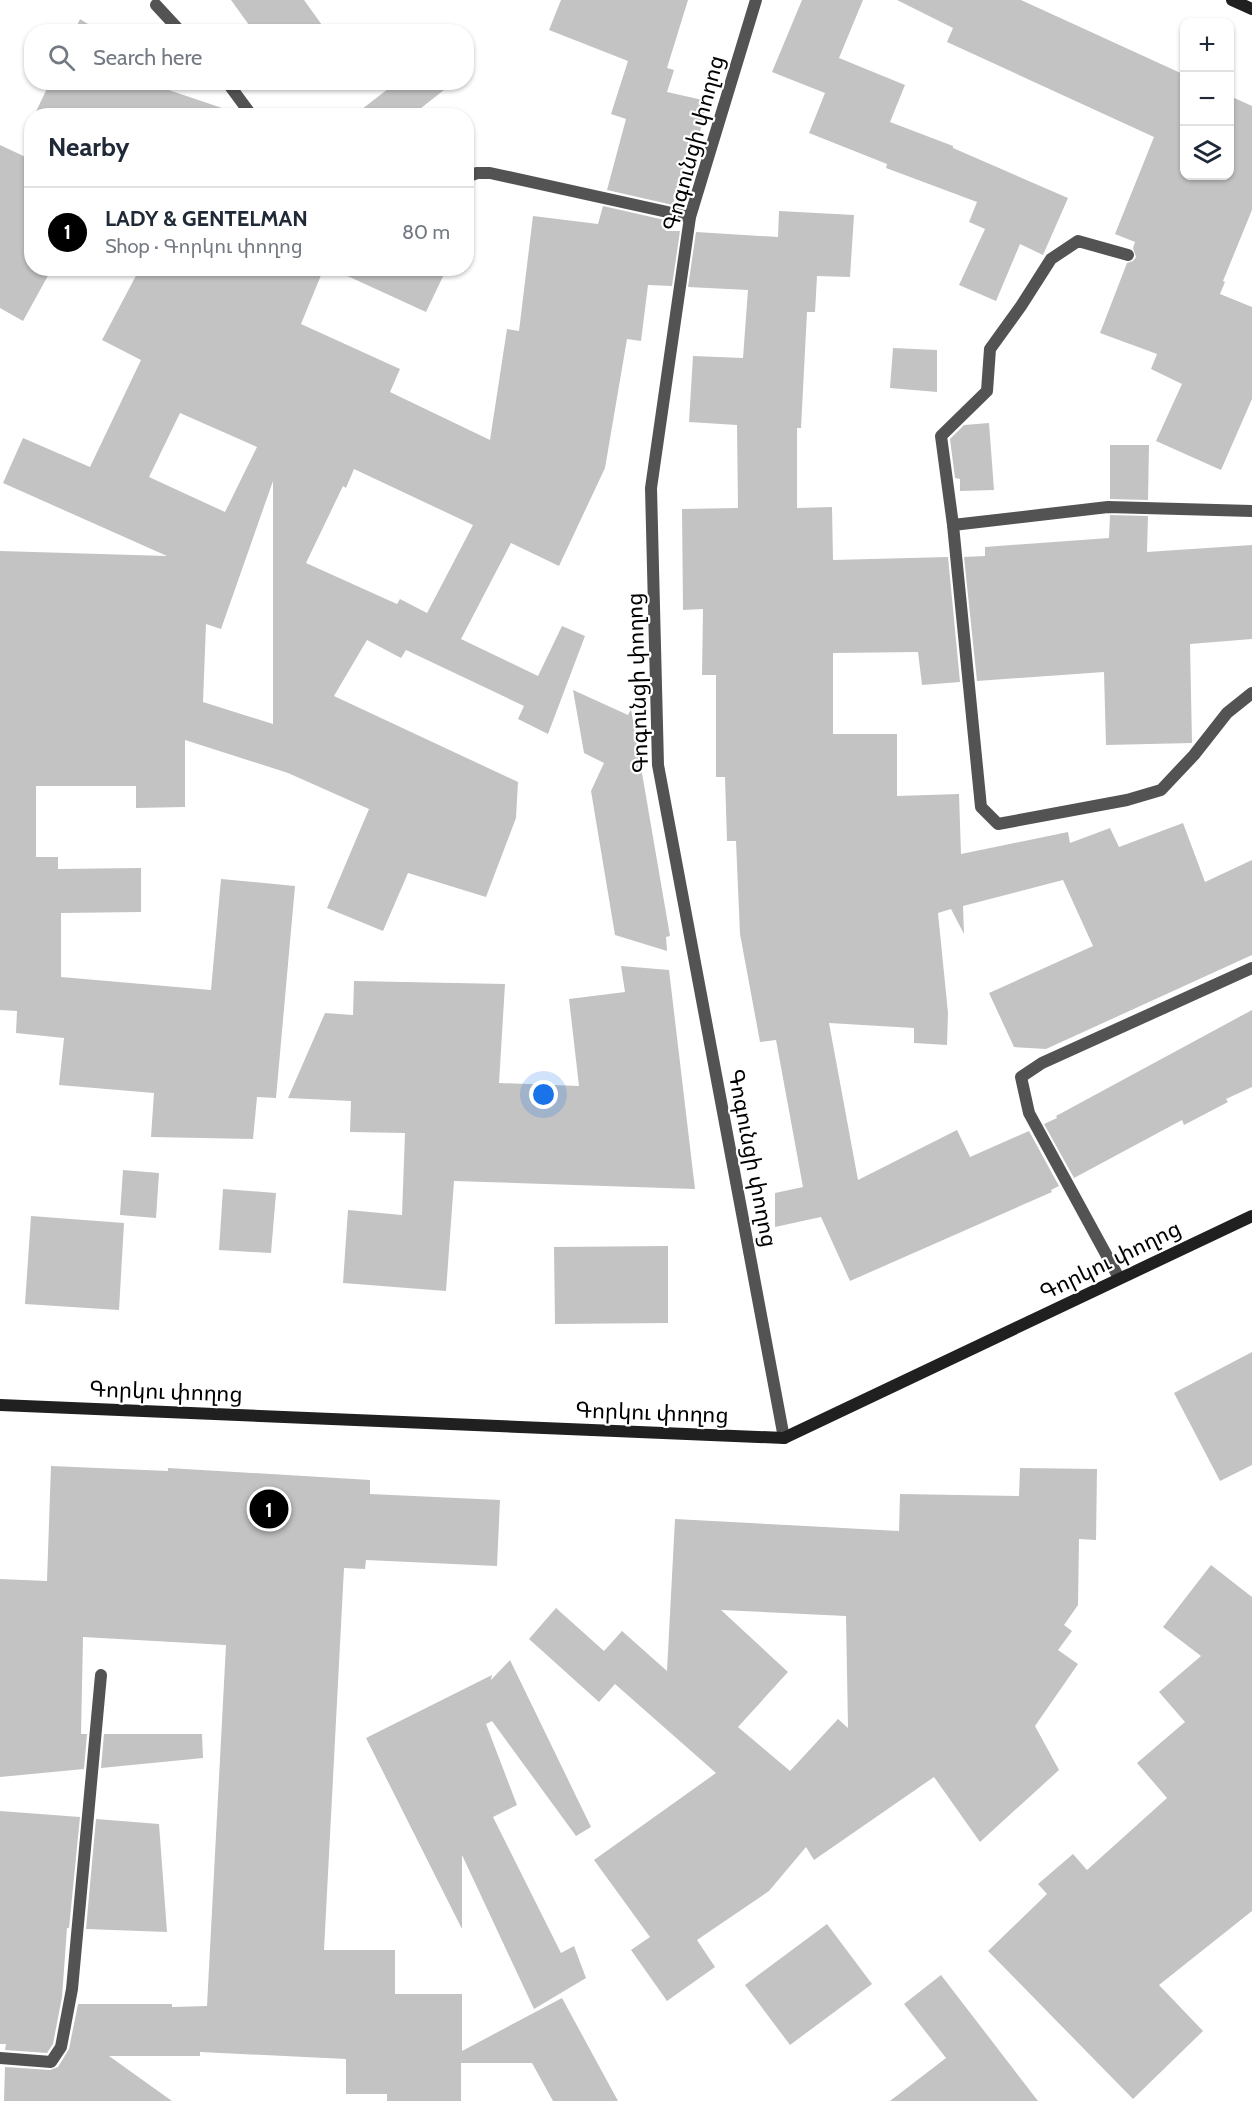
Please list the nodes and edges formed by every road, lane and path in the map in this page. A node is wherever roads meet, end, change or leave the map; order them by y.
1 (756, 0) edge
2 (1232, 0) edge
3 (156, 5) dead end
4 (1252, 9) edge
5 (174, 24) edge
6 (233, 90) edge
7 (246, 108) edge
8 (474, 173) edge
9 (690, 217) junction
10 (1128, 255) dead end
11 (1252, 511) edge
12 (953, 525) junction
13 (1252, 693) edge
14 (1252, 968) edge
15 (1252, 1216) edge
16 (1119, 1278) junction
17 (0, 1405) edge
18 (784, 1438) junction
19 (101, 1675) dead end
20 (0, 2058) edge

1 - 9 street, Գոգունցի փողոց
2 - 4 main road
3 - 5 street
6 - 7 street
8 - 9 street
9 - 18 street, Գոգունցի փողոց
10 - 12 street
11 - 12 street
12 - 13 street
14 - 16 street
15 - 16 main road, Գորկու փողոց
16 - 18 main road, Գորկու փողոց
17 - 18 main road, Գորկու փողոց
19 - 20 street

